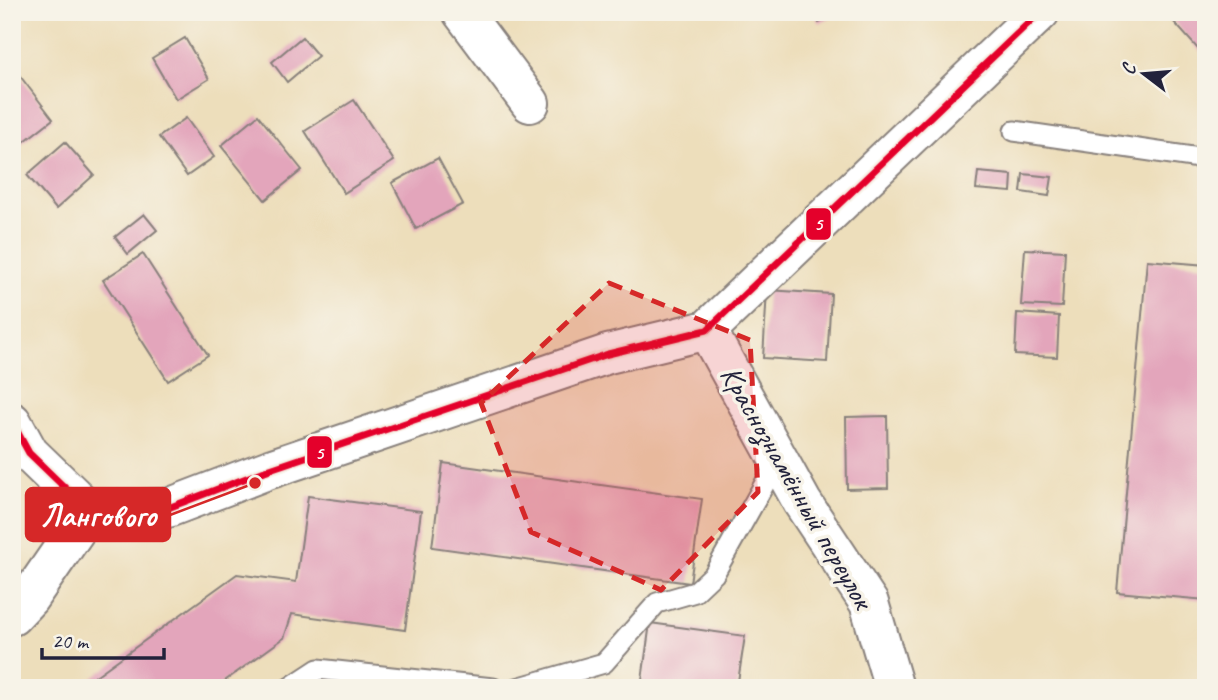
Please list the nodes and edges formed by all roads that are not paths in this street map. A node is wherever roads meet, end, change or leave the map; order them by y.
1 (462, 12) edge
2 (1040, 12) edge
3 (530, 103) dead end
4 (1014, 131) dead end
5 (1206, 159) edge
6 (706, 330) junction
7 (12, 422) edge
8 (778, 460) junction
9 (89, 511) junction
10 (12, 616) edge
11 (289, 688) edge
12 (493, 688) edge
13 (517, 688) edge
14 (894, 688) edge

1 - 3 street
2 - 6 street, Краснознамённый переулок
4 - 5 lane
6 - 8 street, Краснознамённый переулок
6 - 9 street, Краснознамённый переулок
7 - 9 street
8 - 13 lane
8 - 14 street, Краснознамённый переулок
9 - 10 street
11 - 12 lane

